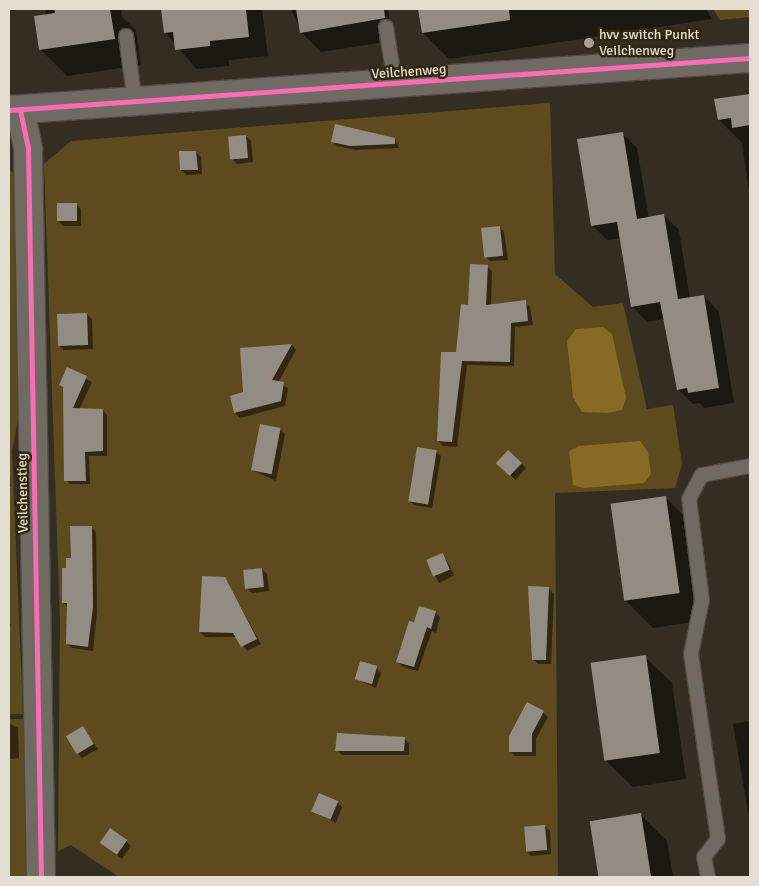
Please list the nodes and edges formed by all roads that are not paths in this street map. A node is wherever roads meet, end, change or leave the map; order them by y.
1 (386, 27) dead end
2 (126, 36) dead end
3 (750, 58) edge
4 (395, 84) junction
5 (135, 104) junction
6 (14, 110) edge
7 (750, 466) edge
8 (41, 877) edge
9 (708, 877) edge

1 - 4 lane
2 - 5 lane
3 - 4 street, Veilchenweg
4 - 5 street, Veilchenweg
5 - 6 street, Veilchenweg
6 - 8 street, Veilchenstieg
7 - 9 lane

